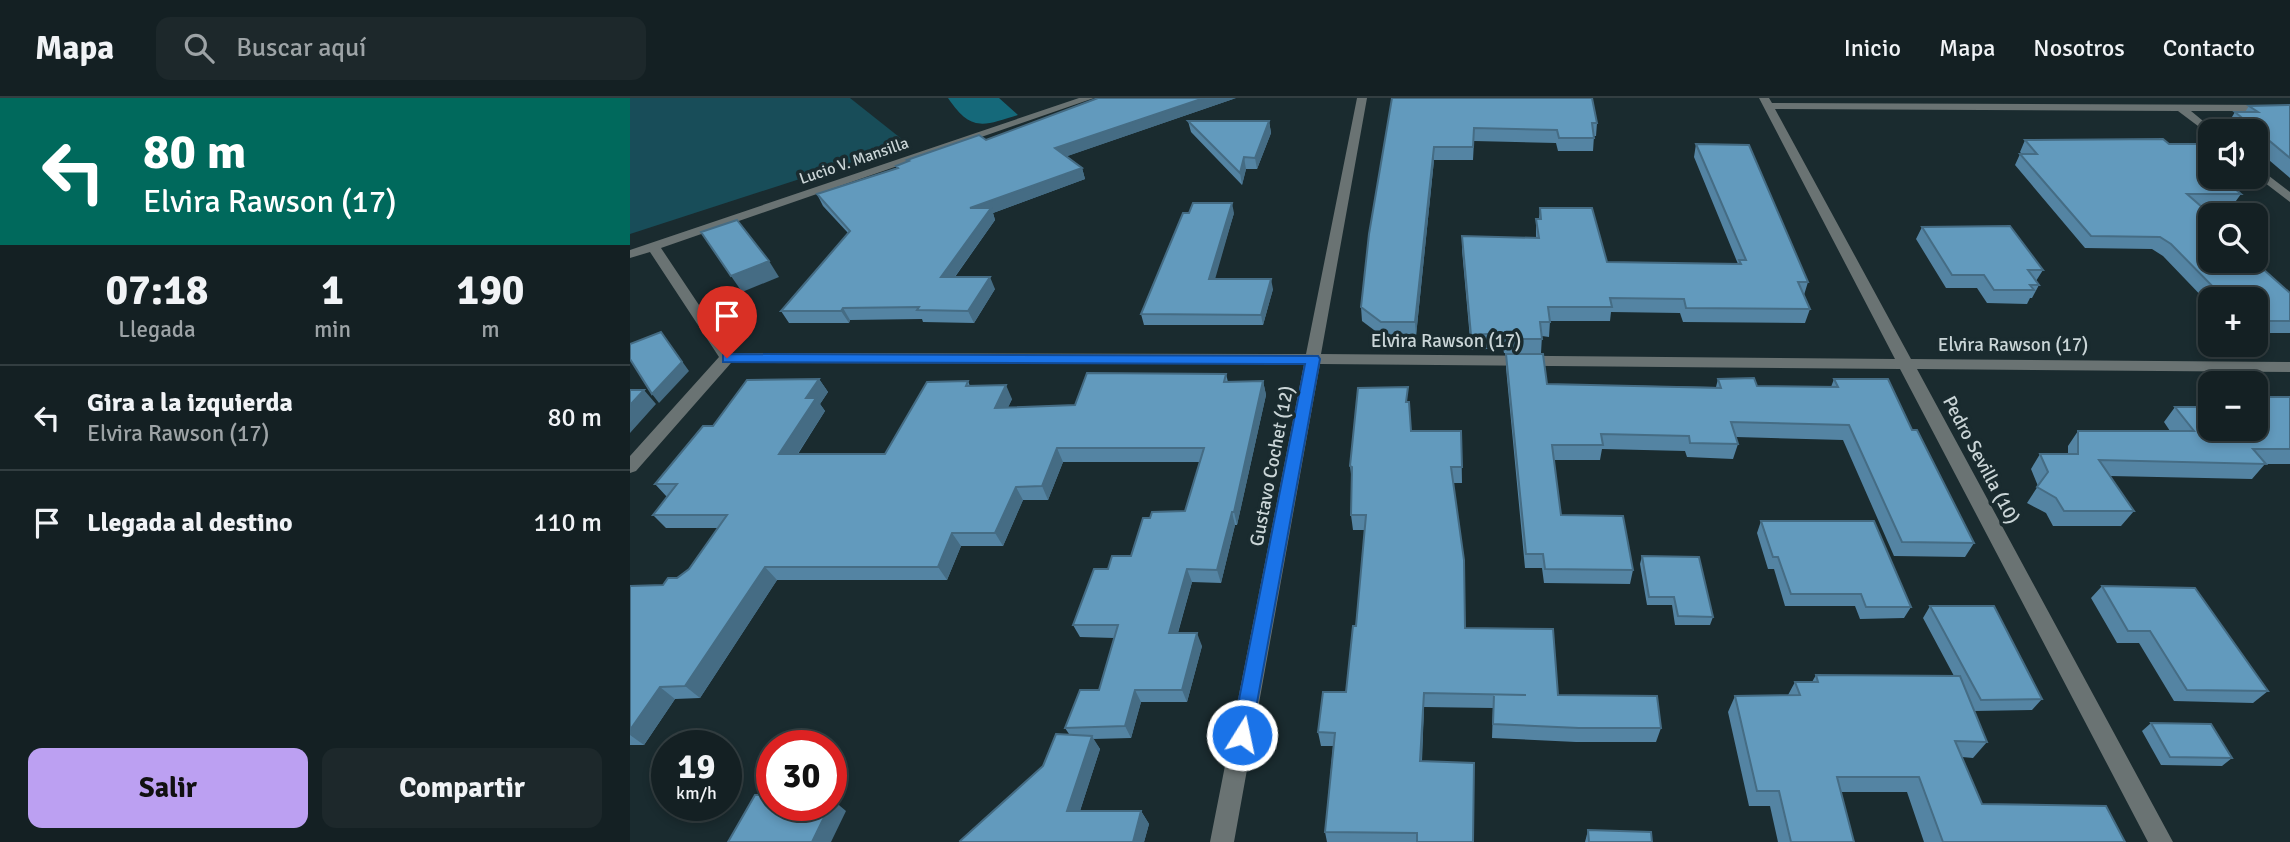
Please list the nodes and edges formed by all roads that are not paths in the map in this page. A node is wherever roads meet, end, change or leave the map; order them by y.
1 (1089, 98) edge
2 (1362, 98) edge
3 (1766, 102) edge
4 (2179, 107) junction
5 (2290, 108) edge
6 (2198, 122) edge
7 (2268, 180) edge
8 (2290, 198) edge
9 (653, 246) junction
10 (630, 254) edge
11 (727, 358) junction
12 (1313, 359) junction
13 (1906, 364) junction
14 (2290, 367) edge
15 (630, 467) edge
16 (1222, 842) edge
17 (2161, 842) edge

1 - 9 street, Lucio V. Mansilla
2 - 12 street, Gustavo Cochet (12)
3 - 4 street
3 - 13 street, Pedro Sevilla (10)
4 - 5 street
4 - 6 street
7 - 8 street
9 - 10 street, Lucio V. Mansilla
9 - 11 street
11 - 12 street, Elvira Rawson (17)
11 - 15 street
12 - 13 street, Elvira Rawson (17)
12 - 16 street, Gustavo Cochet (12)
13 - 14 street, Elvira Rawson (17)
13 - 17 street, Pedro Sevilla (10)

